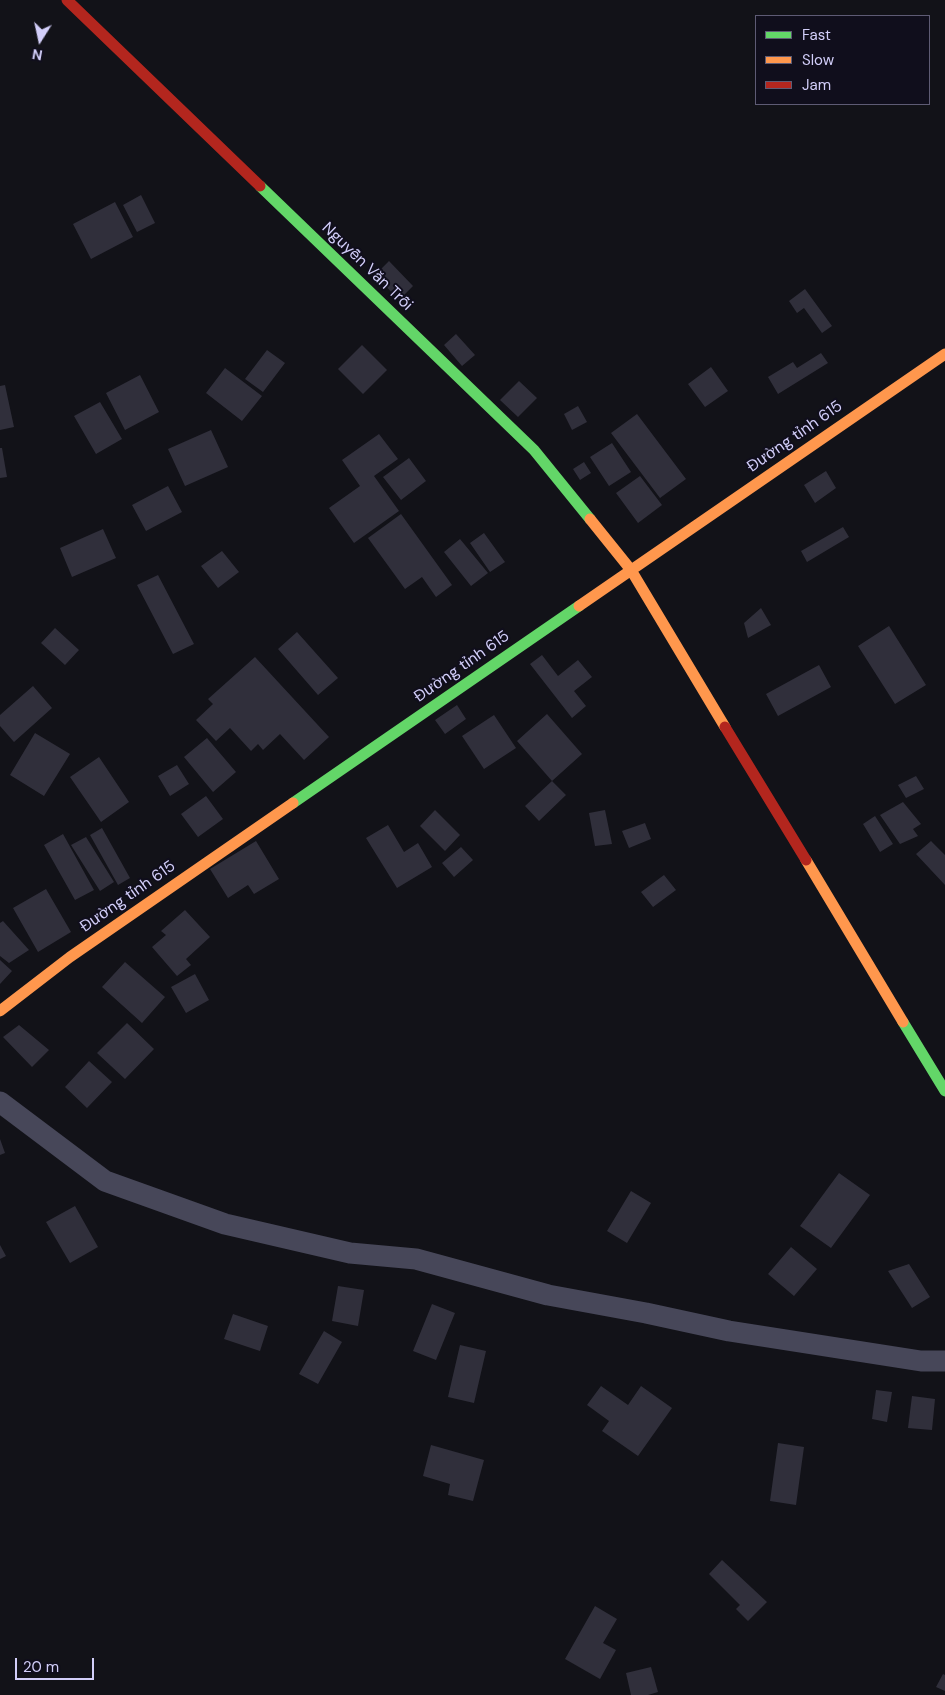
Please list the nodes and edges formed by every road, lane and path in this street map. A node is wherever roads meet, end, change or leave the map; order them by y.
1 (67, 0) edge
2 (945, 354) edge
3 (631, 570) junction
4 (0, 1012) edge
5 (945, 1091) edge
6 (0, 1102) edge
7 (945, 1361) edge

1 - 3 street, Nguyễn Văn Trỗi
2 - 3 street, Đường tỉnh 615
3 - 4 street, Đường tỉnh 615
3 - 5 street, Nguyễn Văn Trỗi
6 - 7 street

